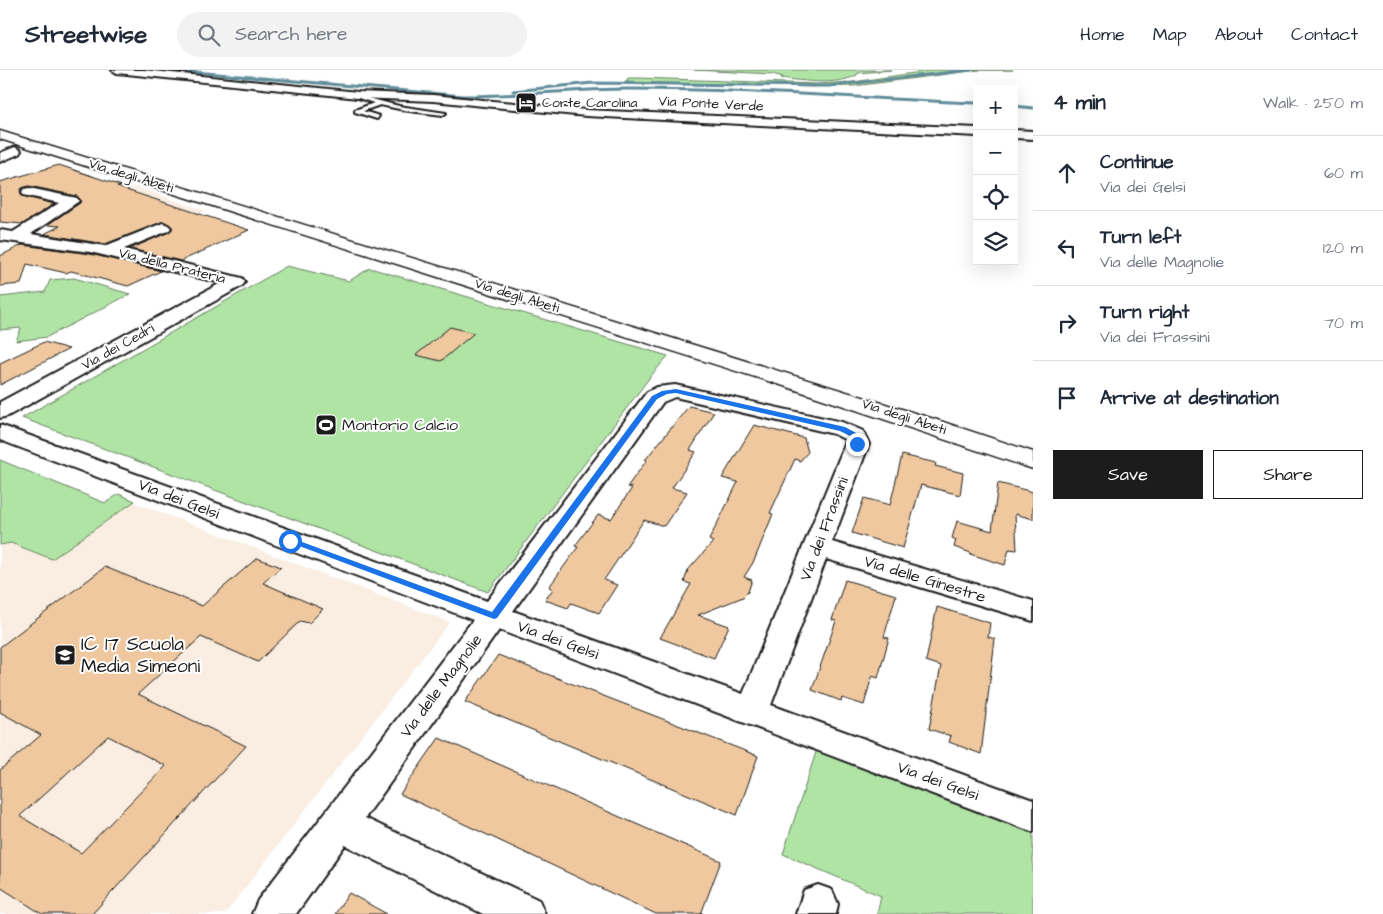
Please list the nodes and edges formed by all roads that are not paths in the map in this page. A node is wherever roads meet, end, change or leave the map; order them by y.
1 (116, 70) edge
2 (358, 95) junction
3 (380, 103) junction
4 (443, 113) dead end
5 (377, 117) dead end
6 (973, 132) edge
7 (1018, 134) edge
8 (0, 135) edge
9 (1033, 135) edge
10 (15, 151) dead end
11 (0, 158) edge
12 (29, 192) dead end
13 (163, 228) dead end
14 (7, 236) edge
15 (109, 250) junction
16 (236, 282) joint
17 (676, 391) joint
18 (0, 411) edge
19 (0, 432) edge
20 (1033, 461) edge
21 (817, 547) junction
22 (1033, 611) edge
23 (494, 616) junction
24 (752, 712) junction
25 (1033, 816) edge
26 (339, 824) junction
27 (272, 914) edge
28 (526, 914) edge

1 - 2 street, Via Ponte Verde
2 - 3 lane
2 - 6 street, Via Ponte Verde
3 - 4 lane
3 - 5 lane
7 - 9 street
8 - 20 street, Via degli Abeti
10 - 11 street
12 - 14 street, Via della Prateria
13 - 15 street, Via della Prateria
14 - 15 street, Via della Prateria
15 - 16 street, Via della Prateria
16 - 18 street, Via dei Cedri
17 - 21 street, Via dei Frassini
17 - 23 street, Via delle Magnolie
19 - 23 street, Via dei Gelsi
21 - 22 street, Via delle Ginestre
21 - 24 street, Via dei Frassini
23 - 24 street, Via dei Gelsi
23 - 26 street, Via delle Magnolie
24 - 25 street, Via dei Gelsi
26 - 27 street, Via delle Magnolie
26 - 28 street

